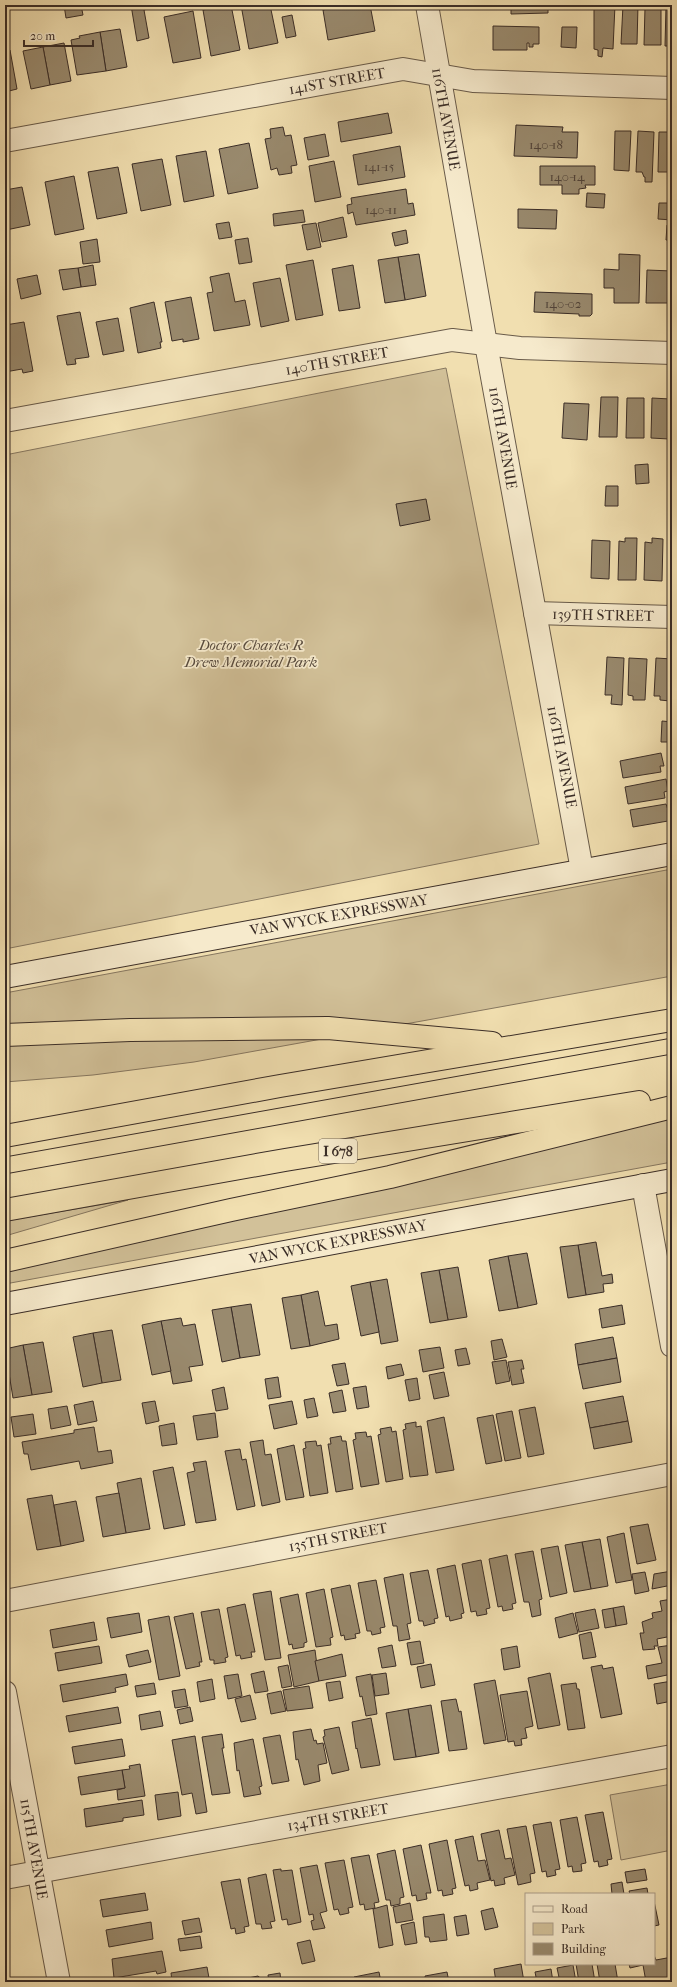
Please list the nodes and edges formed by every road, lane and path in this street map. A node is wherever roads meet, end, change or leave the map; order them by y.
1 (427, 5) edge
2 (438, 74) junction
3 (672, 88) edge
4 (5, 141) edge
5 (486, 344) junction
6 (672, 353) edge
7 (5, 421) edge
8 (534, 614) junction
9 (672, 617) edge
10 (672, 854) edge
11 (582, 870) junction
12 (5, 977) edge
13 (672, 1020) edge
14 (5, 1035) edge
15 (521, 1046) junction
16 (672, 1097) edge
17 (672, 1107) edge
18 (5, 1136) edge
19 (672, 1180) edge
20 (643, 1185) junction
21 (5, 1210) edge
22 (5, 1261) edge
23 (5, 1304) edge
24 (672, 1346) edge
25 (672, 1474) edge
26 (5, 1601) edge
27 (5, 1692) edge
28 (672, 1756) edge
29 (39, 1872) junction
30 (5, 1878) edge
31 (59, 1982) edge

1 - 2 street, 116TH AVENUE
2 - 3 street, 141ST STREET
2 - 4 street, 141ST STREET
2 - 5 street, 116TH AVENUE
5 - 6 street, 140TH STREET
5 - 7 street, 140TH STREET
5 - 8 street, 116TH AVENUE
8 - 9 street, 139TH STREET
8 - 11 street, 116TH AVENUE
10 - 11 street, VAN WYCK EXPRESSWAY
11 - 12 street, VAN WYCK EXPRESSWAY
13 - 15 highway
14 - 15 highway
15 - 18 highway
16 - 21 highway, I 678
17 - 22 highway
19 - 20 street, VAN WYCK EXPRESSWAY
20 - 23 street, VAN WYCK EXPRESSWAY
20 - 24 street
25 - 26 street, 135TH STREET
27 - 29 street, 115TH AVENUE
28 - 29 street, 134TH STREET
29 - 30 street, 134TH STREET
29 - 31 street, 115TH AVENUE

